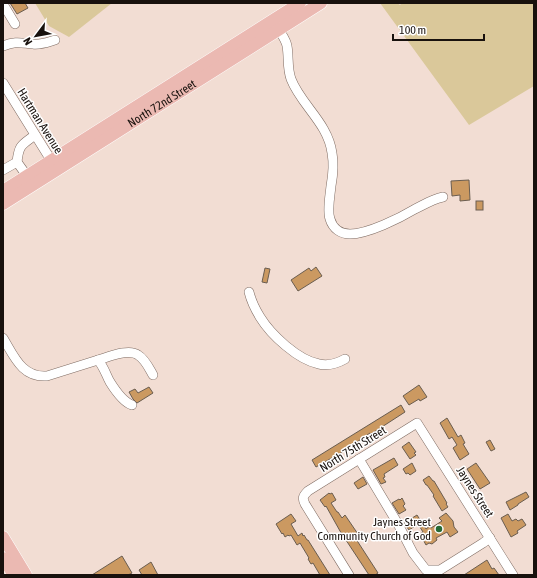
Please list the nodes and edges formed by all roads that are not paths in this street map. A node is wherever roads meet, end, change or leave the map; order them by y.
1 (300, 3) edge
2 (321, 3) edge
3 (3, 4) edge
4 (15, 24) dead end
5 (279, 30) junction
6 (55, 40) dead end
7 (3, 46) edge
8 (3, 83) edge
9 (35, 135) junction
10 (17, 162) junction
11 (54, 166) junction
12 (3, 170) edge
13 (27, 176) junction
14 (3, 191) edge
15 (443, 197) dead end
16 (3, 204) edge
17 (248, 292) dead end
18 (3, 338) edge
19 (345, 359) dead end
20 (98, 360) junction
21 (154, 375) dead end
22 (132, 405) dead end
23 (417, 423) joint
24 (359, 459) junction
25 (3, 537) edge
26 (490, 538) junction
27 (3, 558) edge
28 (14, 575) edge
29 (26, 575) edge
30 (350, 575) edge
31 (513, 575) edge

1 - 11 main road, North 72nd Street
2 - 5 main road, North 72nd Street
3 - 4 street
5 - 11 main road, North 72nd Street
5 - 15 street
6 - 7 street
8 - 9 street, Hartman Avenue
9 - 10 street
9 - 11 street, Hartman Avenue
10 - 12 street
10 - 13 street
11 - 13 main road, North 72nd Street
11 - 16 main road, North 72nd Street
13 - 14 main road, North 72nd Street
17 - 19 street
18 - 20 street
20 - 21 street
20 - 22 street
23 - 24 street, North 75th Street
23 - 26 street, Jaynes Street
24 - 26 street
24 - 30 street, North 75th Street
25 - 29 main road
26 - 31 street, Jaynes Street
27 - 28 main road

